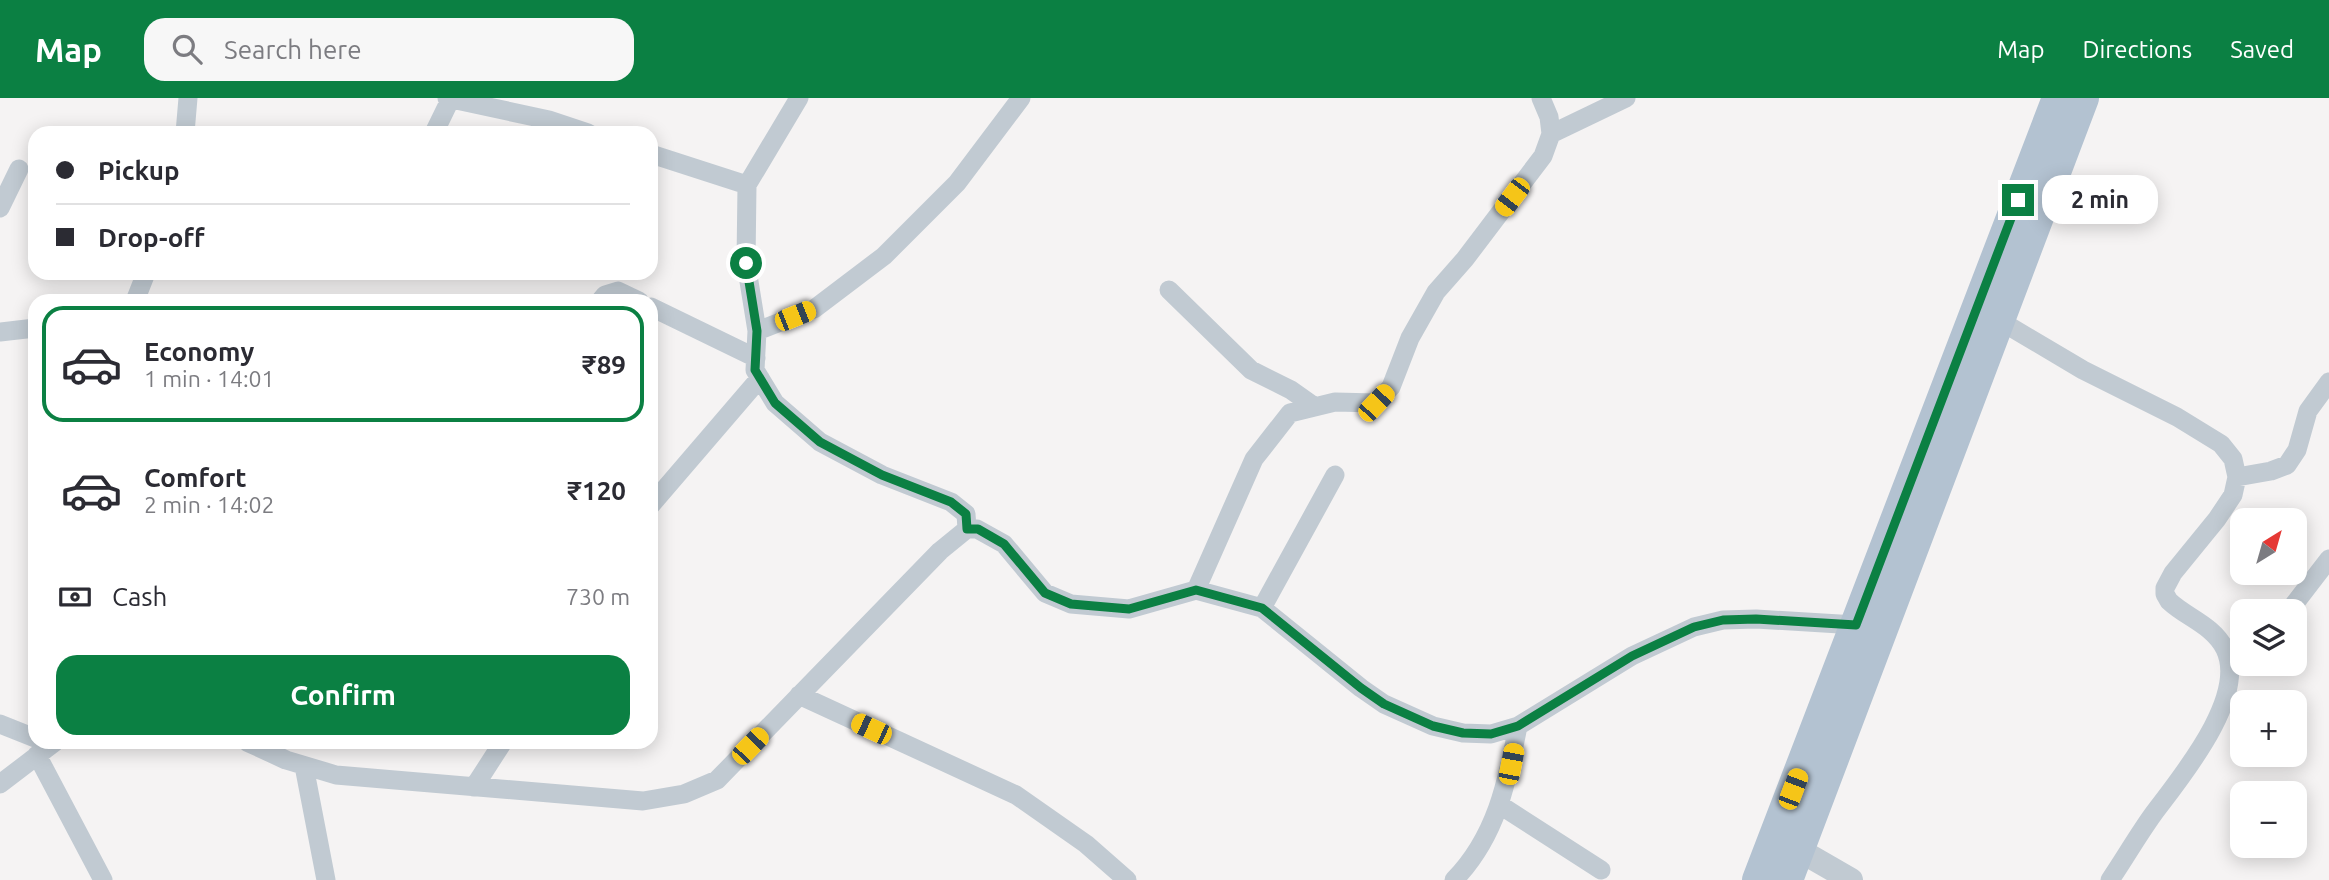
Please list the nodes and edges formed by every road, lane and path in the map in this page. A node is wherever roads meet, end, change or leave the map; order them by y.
1 (188, 98) edge
2 (799, 98) edge
3 (1021, 98) edge
4 (1541, 98) edge
5 (1626, 98) edge
6 (2058, 98) edge
7 (2083, 98) edge
8 (449, 99) edge
9 (186, 126) edge
10 (437, 126) edge
11 (567, 126) edge
12 (1551, 134) junction
13 (658, 156) edge
14 (19, 169) dead end
15 (747, 184) junction
16 (0, 208) edge
17 (1169, 290) dead end
18 (658, 310) edge
19 (1997, 319) junction
20 (28, 329) edge
21 (757, 331) junction
22 (0, 332) edge
23 (756, 358) junction
24 (760, 377) junction
25 (2329, 382) edge
26 (1315, 407) junction
27 (1335, 475) dead end
28 (2237, 477) junction
29 (658, 497) edge
30 (967, 529) junction
31 (2329, 559) edge
32 (1196, 590) junction
33 (2298, 599) edge
34 (1262, 608) junction
35 (1856, 625) junction
36 (2230, 658) edge
37 (2235, 676) edge
38 (799, 695) junction
39 (0, 724) edge
40 (1518, 726) junction
41 (28, 737) edge
42 (38, 749) edge
43 (46, 749) edge
44 (262, 749) edge
45 (498, 749) edge
46 (304, 766) junction
47 (0, 784) edge
48 (474, 787) junction
49 (1500, 805) junction
50 (1799, 850) junction
51 (1601, 870) dead end
52 (103, 880) edge
53 (326, 880) edge
54 (1127, 880) edge
55 (1454, 880) edge
56 (1758, 880) edge
57 (1787, 880) edge
58 (1851, 880) edge
59 (2110, 880) edge

1 - 9 street
2 - 15 street
3 - 21 street
4 - 12 street
5 - 12 street
6 - 35 main road
7 - 19 main road
8 - 10 street
8 - 11 street
12 - 26 street
13 - 15 street
14 - 16 street
15 - 21 street
17 - 26 street
18 - 23 street
19 - 28 street
19 - 50 main road
20 - 22 street
21 - 23 street
23 - 24 street
24 - 29 street
24 - 30 street
25 - 28 street
26 - 32 street
27 - 34 street
28 - 36 street
30 - 32 street
30 - 38 street
31 - 33 street
32 - 34 street
34 - 40 street
35 - 40 street
35 - 56 main road
37 - 59 street
38 - 48 street
38 - 54 street
39 - 41 street
40 - 49 street
42 - 47 street
43 - 52 street
44 - 46 street
45 - 48 street
46 - 48 street
46 - 53 street
49 - 51 street
49 - 55 street
50 - 57 main road
50 - 58 street

